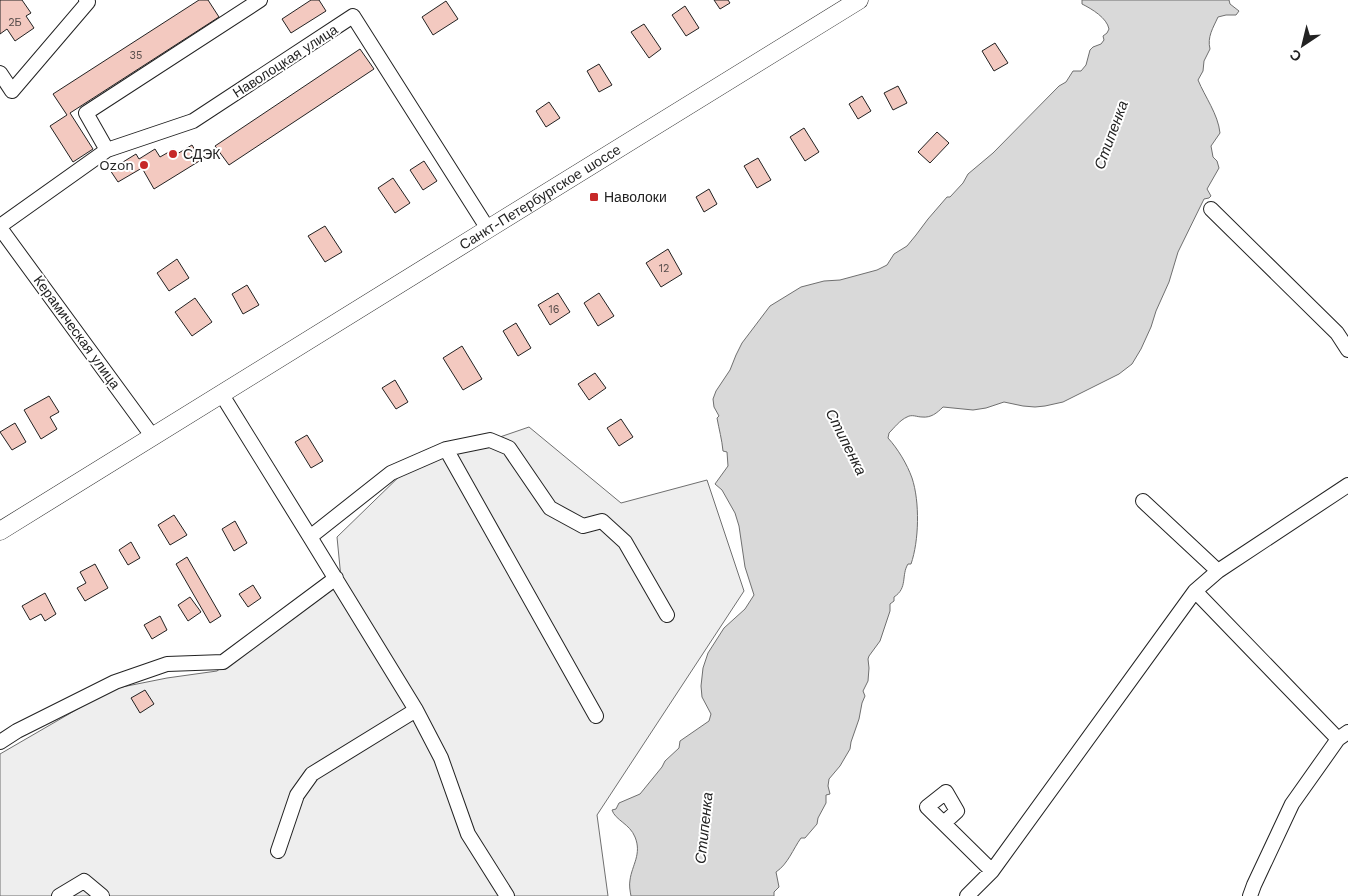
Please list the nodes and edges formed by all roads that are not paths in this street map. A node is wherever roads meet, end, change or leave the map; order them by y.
1 (86, 0) edge
2 (260, 0) edge
3 (859, 0) edge
4 (244, 4) edge
5 (0, 72) edge
6 (107, 150) junction
7 (1211, 209) dead end
8 (0, 227) edge
9 (488, 229) junction
10 (1348, 350) edge
11 (222, 395) junction
12 (153, 437) junction
13 (446, 450) junction
14 (1348, 485) edge
15 (1142, 500) dead end
16 (0, 531) edge
17 (310, 537) junction
18 (1218, 571) junction
19 (336, 578) junction
20 (1195, 591) junction
21 (667, 615) dead end
22 (416, 710) junction
23 (596, 716) dead end
24 (1343, 736) edge
25 (0, 742) edge
26 (944, 823) dead end
27 (278, 851) dead end
28 (992, 870) junction
29 (59, 896) edge
30 (102, 896) edge
31 (507, 896) edge
32 (967, 896) edge
33 (1250, 896) edge

1 - 5 street
2 - 4 street
3 - 9 main road, Санкт-Петербургское шоссе
4 - 6 street
6 - 8 street, Наволоцкая улица
6 - 9 street, Наволоцкая улица
7 - 10 street
8 - 12 street, Керамическая улица
9 - 11 main road, Санкт-Петербургское шоссе
11 - 12 main road, Санкт-Петербургское шоссе
11 - 17 street
12 - 16 main road, Санкт-Петербургское шоссе
13 - 17 street
13 - 21 street
13 - 23 street
14 - 18 street
15 - 18 street
17 - 19 street
18 - 20 street
19 - 22 street
19 - 25 street
20 - 24 street
20 - 28 street
22 - 27 street
22 - 31 street
24 - 33 street
26 - 28 street
28 - 32 street
29 - 30 street

